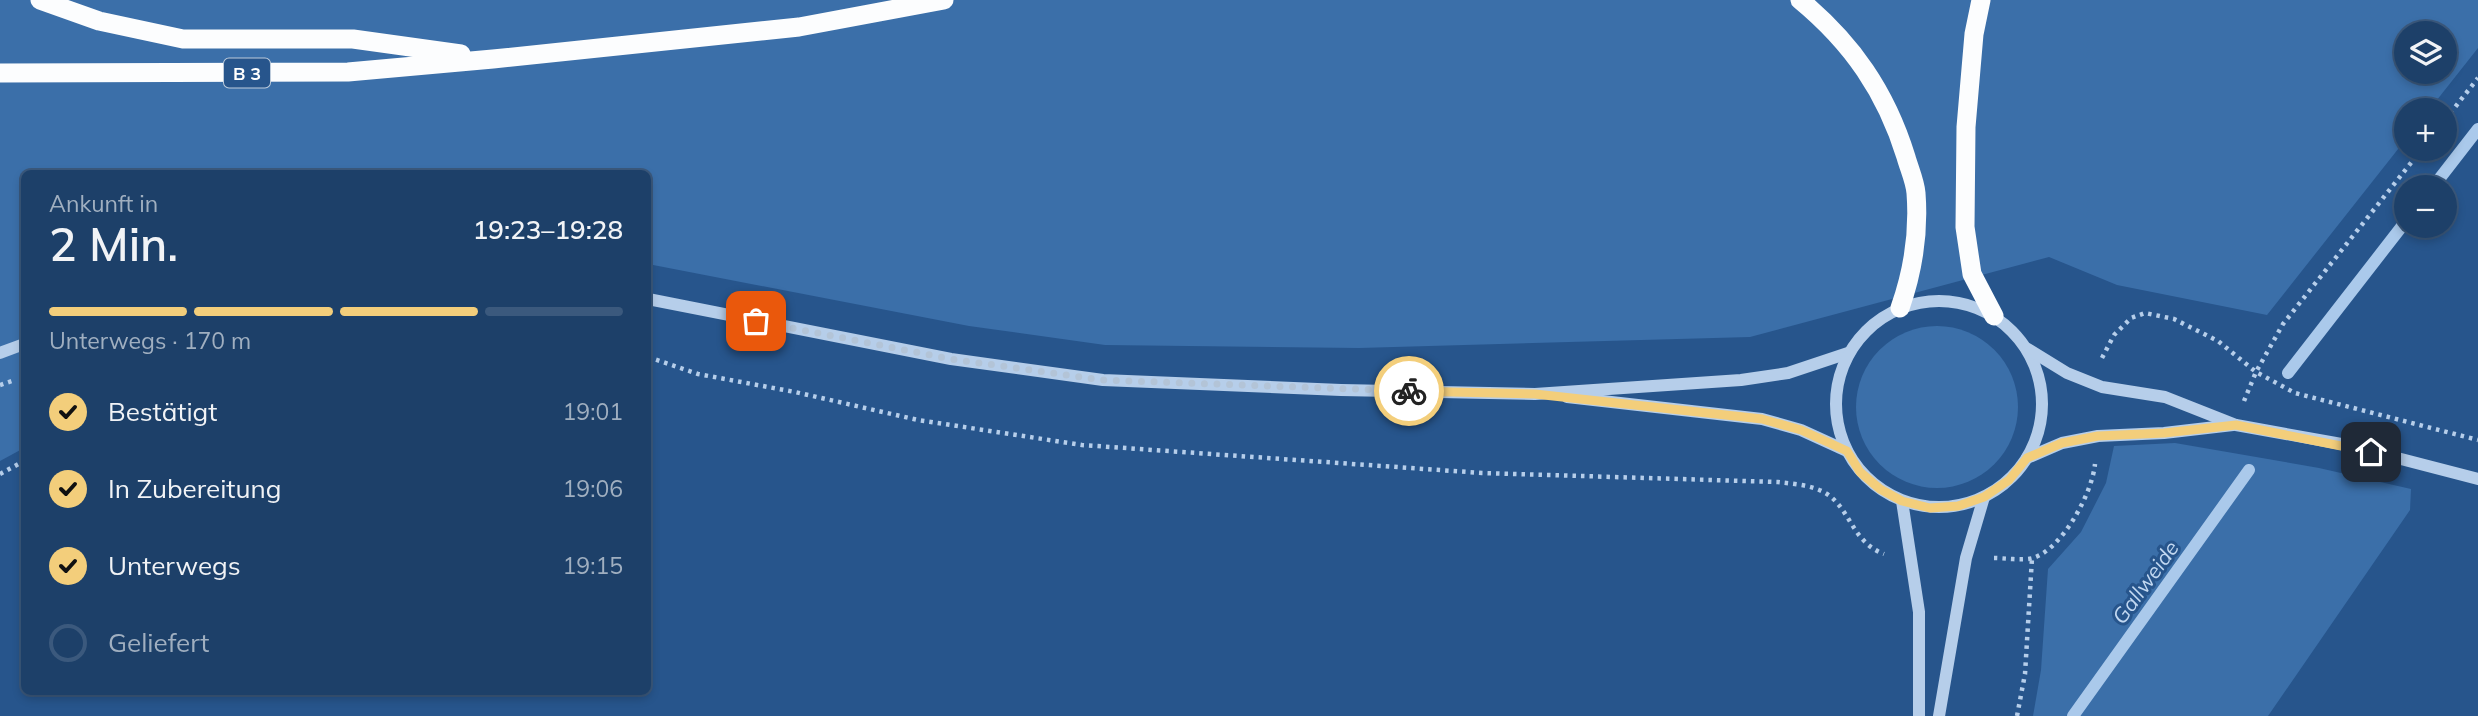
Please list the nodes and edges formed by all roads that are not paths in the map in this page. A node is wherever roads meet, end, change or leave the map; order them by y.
1 (40, 0) edge
2 (944, 0) edge
3 (1800, 0) edge
4 (1981, 0) edge
5 (493, 59) junction
6 (0, 73) edge
7 (651, 300) edge
8 (1900, 308) junction
9 (1994, 316) junction
10 (21, 345) edge
11 (2027, 349) junction
12 (0, 353) edge
13 (1848, 353) junction
14 (1535, 394) junction
15 (2236, 425) junction
16 (1847, 451) junction
17 (2027, 458) junction
18 (2478, 479) edge
19 (1984, 497) junction
20 (1902, 501) junction
21 (1919, 716) edge
22 (1939, 716) edge

1 - 5 highway
2 - 5 highway, B 3
3 - 8 highway
4 - 9 highway
5 - 6 highway, B 3
7 - 14 street
8 - 9 street
8 - 13 street
9 - 11 street
10 - 12 street
11 - 15 street
11 - 17 street
13 - 14 street
13 - 16 street
14 - 16 street
15 - 17 street
15 - 18 street
16 - 20 street
17 - 19 street
19 - 20 street
19 - 22 street
20 - 21 street

